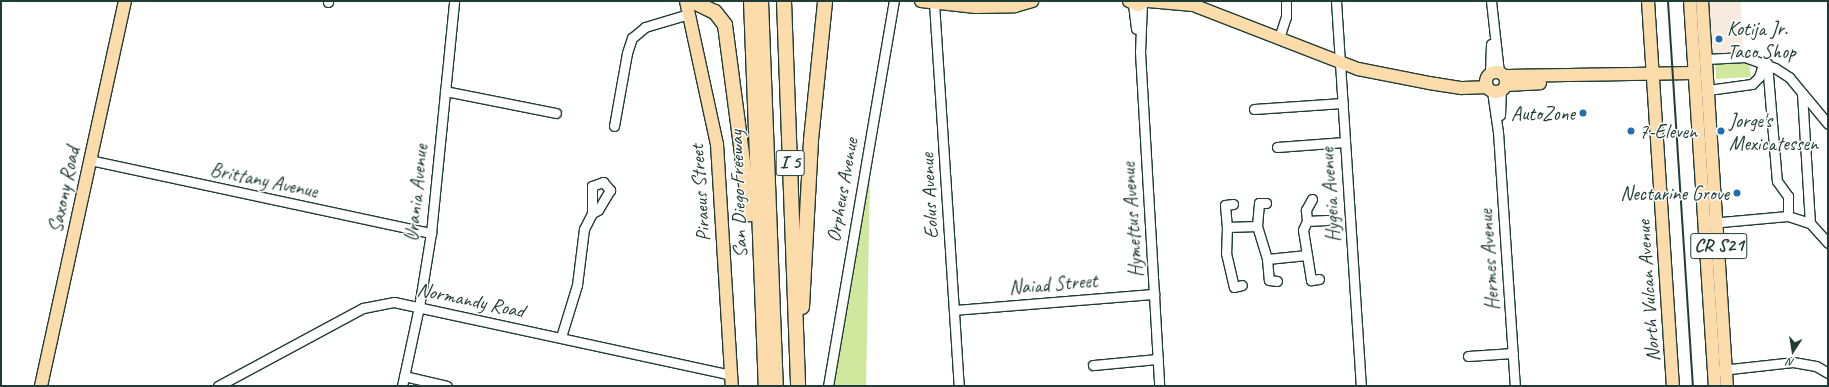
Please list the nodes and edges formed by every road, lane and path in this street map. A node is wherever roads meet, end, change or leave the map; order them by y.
1 (125, 1) edge
2 (454, 1) edge
3 (750, 1) edge
4 (762, 1) edge
5 (777, 1) edge
6 (784, 1) edge
7 (825, 1) edge
8 (894, 1) edge
9 (921, 1) edge
10 (1032, 1) edge
11 (1286, 1) edge
12 (1336, 1) edge
13 (1491, 1) edge
14 (1648, 1) edge
15 (1690, 1) edge
16 (1702, 1) edge
17 (1139, 2) edge
18 (1181, 2) edge
19 (934, 3) junction
20 (689, 5) edge
21 (1279, 38) junction
22 (1706, 59) junction
23 (1340, 63) junction
24 (1765, 63) junction
25 (1694, 73) junction
26 (1653, 75) junction
27 (1496, 82) junction
28 (1708, 90) junction
29 (446, 91) junction
30 (1802, 93) junction
31 (1343, 103) junction
32 (1254, 109) dead end
33 (556, 113) dead end
34 (1828, 124) edge
35 (614, 126) dead end
36 (1345, 142) junction
37 (1277, 147) dead end
38 (90, 160) junction
39 (1312, 199) dead end
40 (1233, 204) dead end
41 (1266, 204) dead end
42 (592, 213) dead end
43 (1788, 216) junction
44 (1327, 220) dead end
45 (1307, 221) junction
46 (1718, 222) junction
47 (1704, 223) junction
48 (1810, 223) junction
49 (1257, 226) junction
50 (1227, 227) junction
51 (431, 232) junction
52 (1828, 243) edge
53 (1307, 255) junction
54 (1267, 259) junction
55 (1318, 279) dead end
56 (1276, 281) dead end
57 (1242, 285) dead end
58 (1154, 294) junction
59 (762, 302) junction
60 (419, 307) junction
61 (954, 310) junction
62 (796, 324) junction
63 (561, 337) junction
64 (1513, 353) junction
65 (1468, 356) dead end
66 (1158, 360) junction
67 (1093, 365) dead end
68 (1720, 370) junction
69 (1828, 373) edge
70 (404, 376) junction
71 (732, 380) edge
72 (41, 386) edge
73 (218, 386) edge
74 (402, 386) edge
75 (447, 386) edge
76 (766, 386) edge
77 (776, 386) edge
78 (788, 386) edge
79 (798, 386) edge
80 (828, 386) edge
81 (959, 386) edge
82 (1159, 386) edge
83 (1361, 386) edge
84 (1515, 386) edge
85 (1673, 386) edge
86 (1715, 386) edge
87 (1727, 386) edge

1 - 38 main road, Saxony Road
2 - 29 street, Urania Avenue
3 - 59 highway, San Diego Freeway / I 5
4 - 77 highway
5 - 78 highway
6 - 62 highway, I 5
7 - 62 highway
8 - 80 street, Orpheus Avenue
9 - 19 main road
10 - 19 main road
11 - 21 street
12 - 23 street, Hygeia Avenue
13 - 27 street, Hermes Avenue
14 - 26 main road, North Vulcan Avenue
15 - 25 main road, CR S21
16 - 22 main road, CR S21
17 - 18 main road
17 - 58 street, Hymettus Avenue
18 - 21 main road
19 - 61 street, Eolus Avenue
20 - 35 street
20 - 59 highway
20 - 71 main road, Piraeus Street
21 - 23 main road
22 - 24 street
22 - 25 main road
22 - 28 main road, CR S21
23 - 27 main road
23 - 31 street, Hygeia Avenue
24 - 28 street
24 - 30 street
24 - 43 street
25 - 26 main road
25 - 47 main road, CR S21
26 - 27 main road
26 - 85 main road, North Vulcan Avenue
27 - 64 street, Hermes Avenue
28 - 46 main road, CR S21
29 - 33 street
29 - 51 street, Urania Avenue
30 - 34 street
30 - 48 street
31 - 32 street
31 - 36 street, Hygeia Avenue
36 - 37 street
36 - 83 street, Hygeia Avenue
38 - 51 street, Brittany Avenue
38 - 72 main road, Saxony Road
39 - 45 street
40 - 50 street
41 - 49 street
42 - 63 street
43 - 46 street
43 - 48 street
44 - 45 street
45 - 53 street
46 - 47 street
46 - 68 main road, CR S21
47 - 68 main road, CR S21
48 - 52 street
49 - 50 street
49 - 54 street
50 - 57 street
51 - 60 street, Urania Avenue
53 - 54 street
53 - 55 street
54 - 56 street
58 - 61 street, Naiad Street
58 - 66 street, Hymettus Avenue
59 - 76 highway, San Diego Freeway / I 5
60 - 63 street, Normandy Road
60 - 70 street, Urania Avenue
60 - 73 street, Normandy Road
61 - 81 street, Eolus Avenue
62 - 79 highway, I 5
63 - 71 street, Normandy Road
64 - 65 street
64 - 84 street, Hermes Avenue
66 - 67 street
66 - 82 street, Hymettus Avenue
68 - 69 street
68 - 86 main road, CR S21
68 - 87 main road, CR S21
70 - 74 street, Urania Avenue
70 - 75 street

